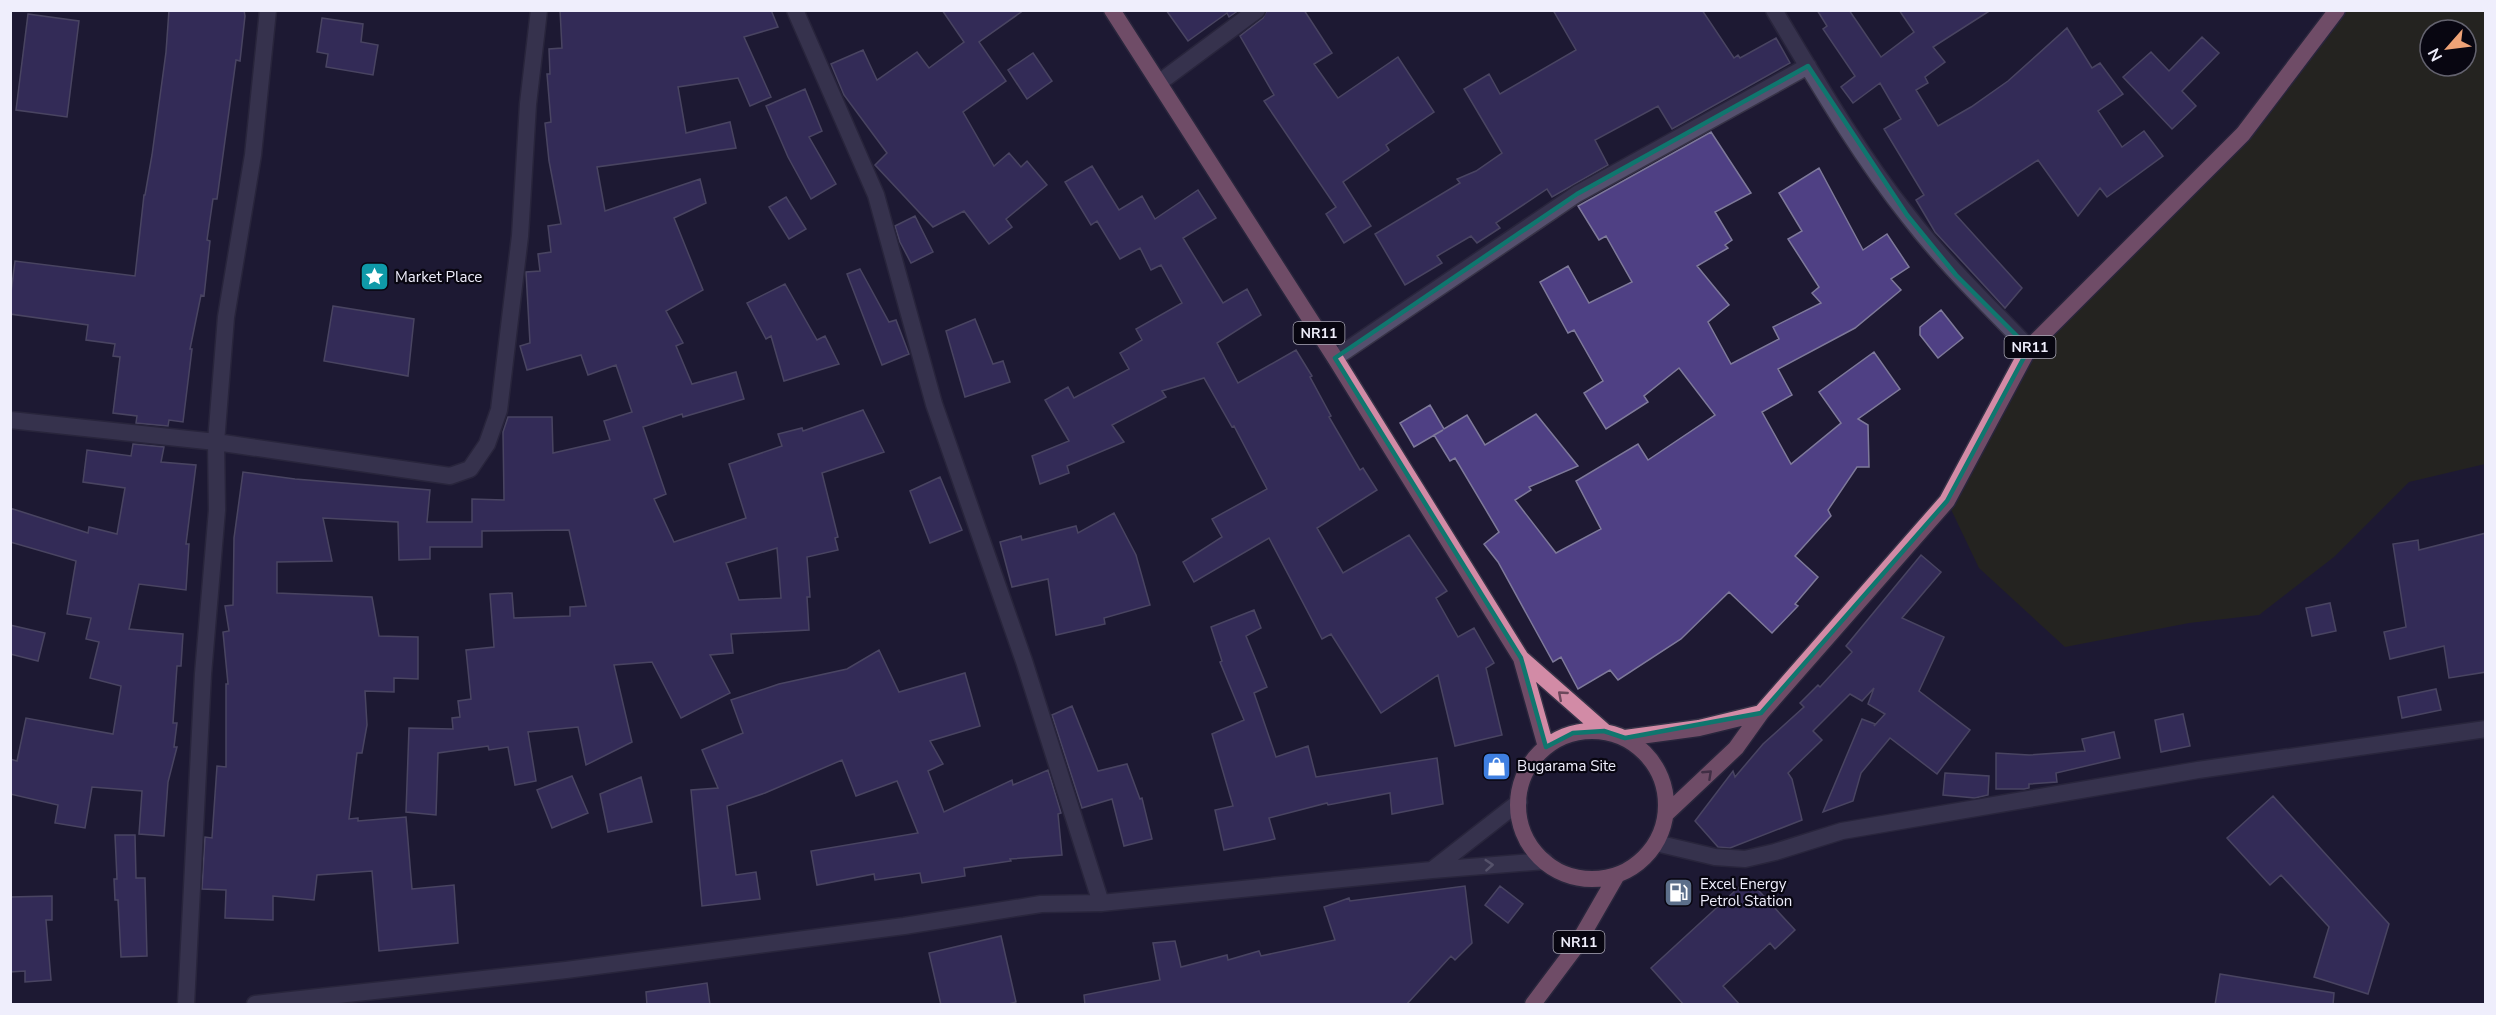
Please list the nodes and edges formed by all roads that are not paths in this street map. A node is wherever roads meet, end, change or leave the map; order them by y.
1 (268, 10) edge
2 (539, 10) edge
3 (795, 10) edge
4 (1112, 10) edge
5 (1257, 10) edge
6 (1774, 10) edge
7 (2337, 10) edge
8 (1808, 66) junction
9 (1160, 82) junction
10 (2029, 348) junction
11 (1335, 358) junction
12 (10, 420) edge
13 (216, 442) junction
14 (1521, 658) junction
15 (1761, 713) junction
16 (2486, 729) edge
17 (1604, 731) junction
18 (1624, 738) junction
19 (1546, 747) junction
20 (1519, 802) junction
21 (1666, 814) junction
22 (1656, 843) junction
23 (1545, 861) junction
24 (1432, 870) junction
25 (1617, 875) junction
26 (1101, 903) junction
27 (186, 1005) edge
28 (255, 1005) edge
29 (1533, 1005) edge

1 - 13 street
2 - 13 street
3 - 26 street
4 - 9 highway, NR11
5 - 9 street
6 - 8 street
7 - 10 highway, NR11
8 - 10 street
8 - 11 street
9 - 11 highway, NR11
10 - 15 highway, NR11
11 - 14 highway, NR11
12 - 13 street
13 - 27 street
17 -> 14 highway, NR11
14 - 19 highway, NR11
15 - 18 highway
21 -> 15 highway, NR11
16 - 22 street
17 - 18 highway
17 - 19 highway
18 - 21 highway
19 - 20 highway
20 - 23 highway
20 - 24 street
21 - 22 highway
22 - 25 highway
24 -> 23 street
23 - 25 highway
24 - 26 street
25 - 29 highway, NR11
26 - 28 street

